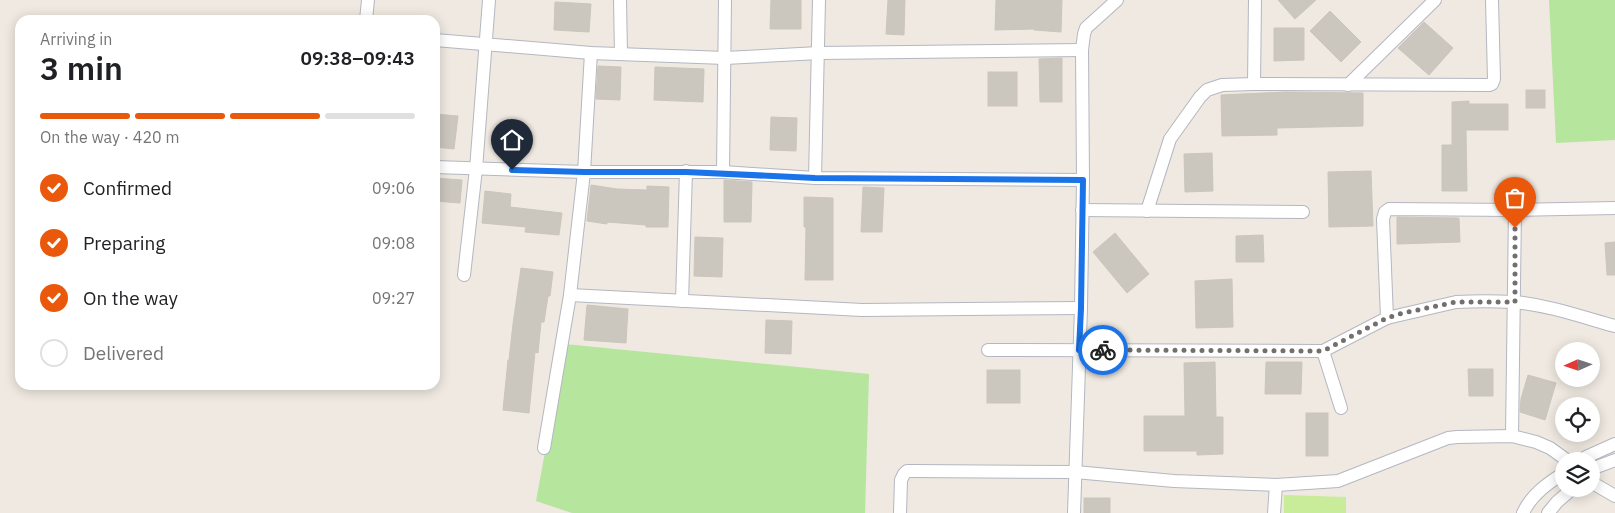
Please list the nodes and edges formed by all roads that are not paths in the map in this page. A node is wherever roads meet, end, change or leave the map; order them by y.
1 (368, 0) edge
2 (489, 0) edge
3 (620, 0) edge
4 (725, 0) edge
5 (819, 0) edge
6 (1117, 0) edge
7 (1255, 0) edge
8 (1435, 0) edge
9 (1492, 0) edge
10 (366, 15) edge
11 (440, 40) edge
12 (485, 44) junction
13 (1082, 50) junction
14 (591, 53) junction
15 (819, 53) junction
16 (620, 54) junction
17 (725, 58) junction
18 (1254, 84) junction
19 (1348, 85) junction
20 (440, 166) edge
21 (476, 169) junction
22 (584, 172) junction
23 (686, 172) junction
24 (723, 172) junction
25 (815, 178) junction
26 (1083, 180) junction
27 (1615, 208) edge
28 (1082, 210) junction
29 (1515, 210) junction
30 (1147, 211) junction
31 (1303, 212) dead end
32 (464, 275) dead end
33 (570, 295) junction
34 (682, 301) junction
35 (1515, 302) junction
36 (1081, 308) junction
37 (1387, 318) junction
38 (1615, 326) edge
39 (988, 350) dead end
40 (1079, 350) junction
41 (1323, 351) junction
42 (1341, 408) dead end
43 (1512, 436) junction
44 (1615, 444) edge
45 (544, 448) dead end
46 (1556, 452) edge
47 (1600, 457) edge
48 (1615, 460) edge
49 (1600, 463) edge
50 (1075, 472) junction
51 (1555, 479) edge
52 (1276, 485) junction
53 (1600, 487) edge
54 (1615, 496) edge
55 (1563, 497) edge
56 (900, 513) edge
57 (1074, 513) edge
58 (1274, 513) edge
59 (1523, 513) edge
60 (1548, 513) edge

1 - 10 street
2 - 12 street
3 - 16 street
4 - 17 street
5 - 15 street
6 - 13 street
7 - 18 street
8 - 19 street
9 - 19 street
11 - 12 street
12 - 14 street
12 - 21 street
13 - 15 street
13 - 26 street
14 - 16 street
14 - 22 street
15 - 17 street
15 - 25 street
16 - 17 street
17 - 24 street
18 - 19 street
18 - 30 street
20 - 21 street
21 - 22 street
21 - 32 street
22 - 23 street
22 - 33 street
23 - 24 street
23 - 34 street
24 - 25 street
25 - 26 street
26 - 28 street
27 - 29 street
28 - 30 street
28 - 36 street
29 - 35 street
29 - 37 street
30 - 31 street
33 - 34 street
33 - 45 street
34 - 36 street
35 - 37 street
35 - 38 street
35 - 43 street
36 - 40 street
37 - 41 street
39 - 40 street
40 - 41 street
40 - 50 street
41 - 42 street
43 - 46 street
43 - 52 street
44 - 47 street
48 - 49 street
50 - 52 street
50 - 56 street
50 - 57 street
51 - 59 street
52 - 58 street
53 - 54 street
55 - 60 street

